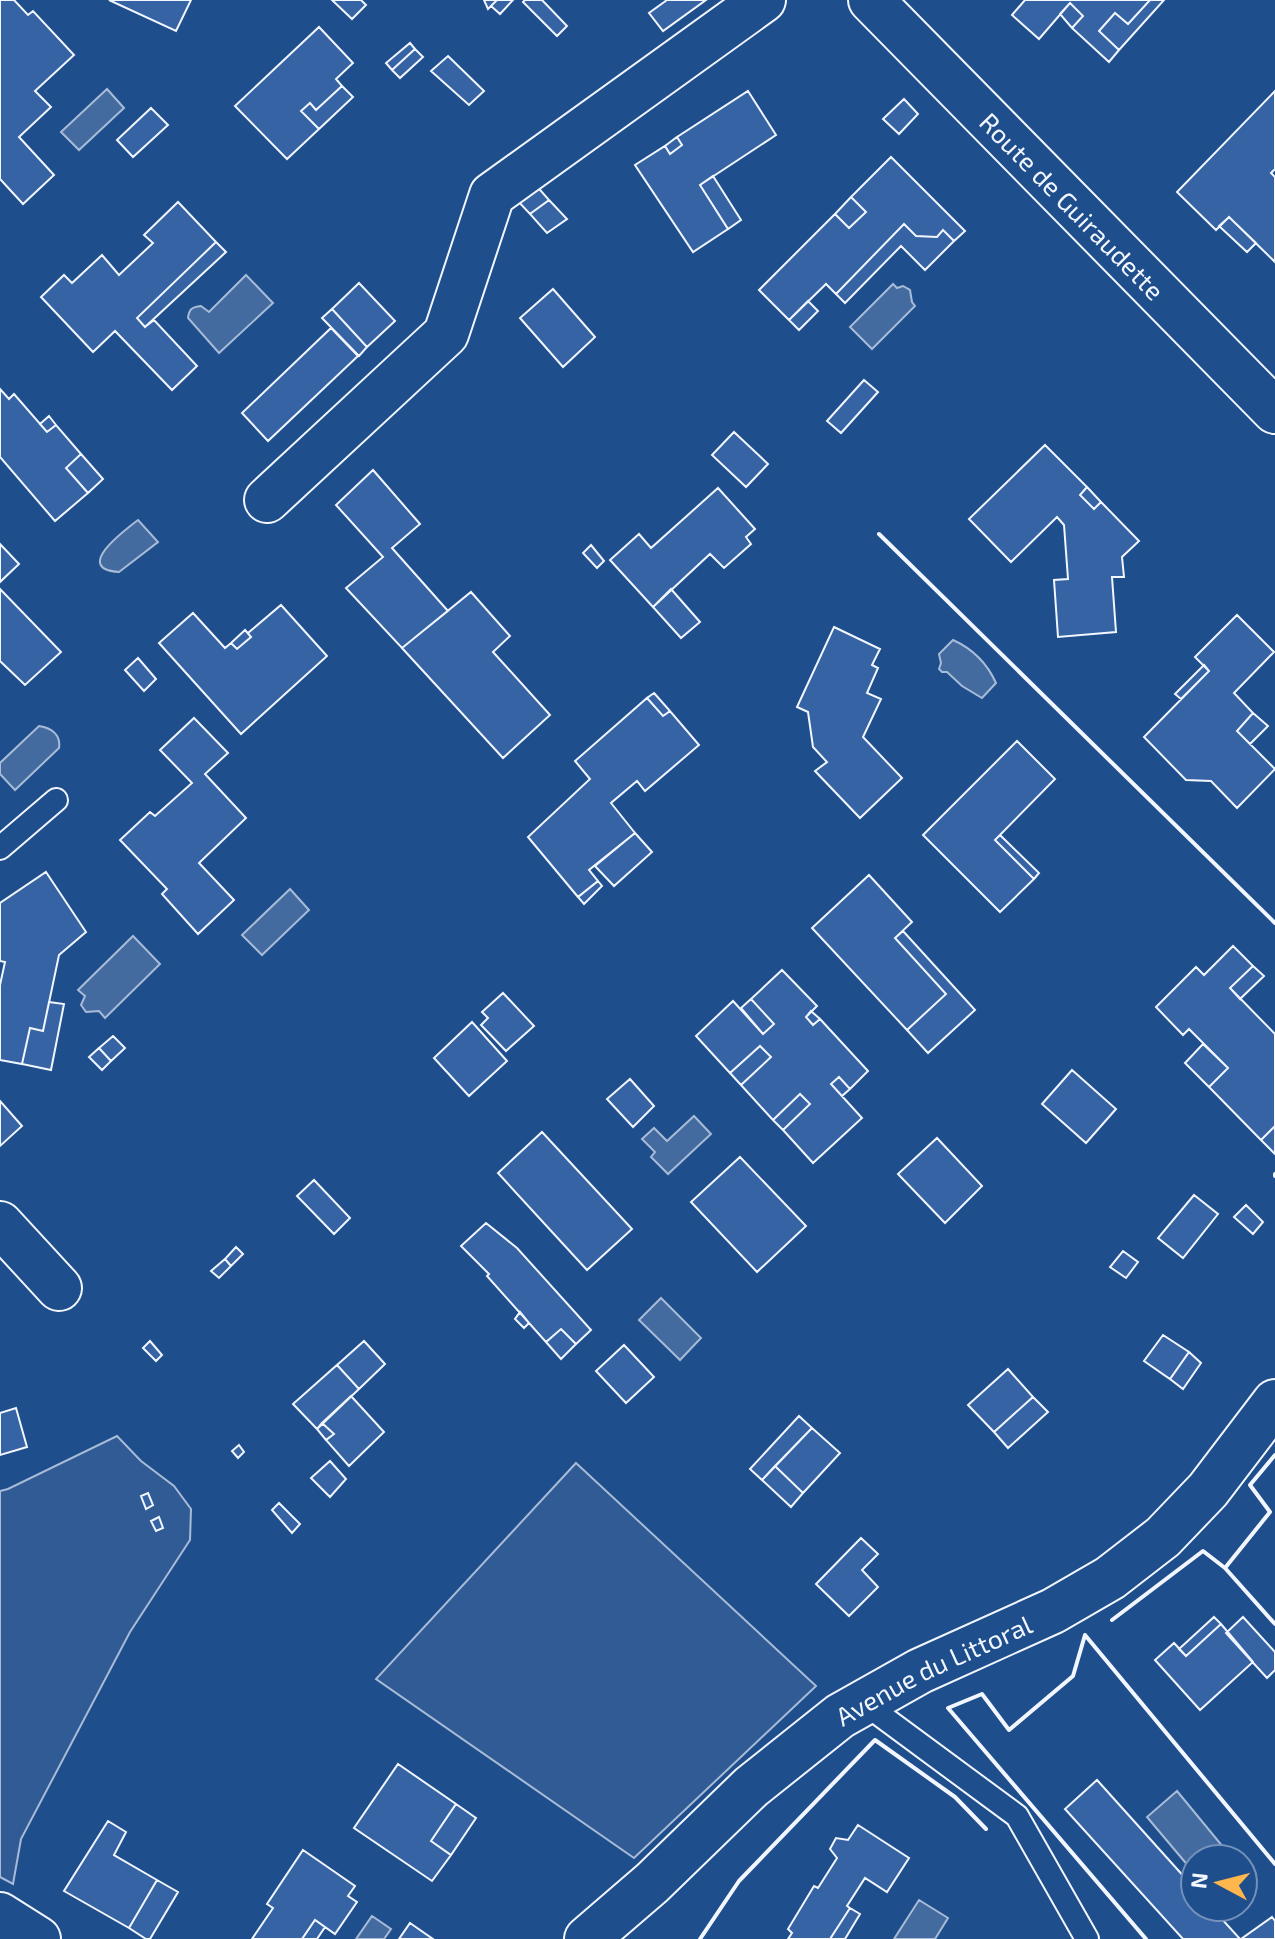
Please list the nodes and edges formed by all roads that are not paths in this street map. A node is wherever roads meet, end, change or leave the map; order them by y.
1 (763, 0) edge
2 (871, 0) edge
3 (1275, 411) edge
4 (267, 500) dead end
5 (56, 800) dead end
6 (0, 848) edge
7 (0, 1224) edge
8 (59, 1288) dead end
9 (1275, 1402) edge
10 (864, 1703) junction
11 (0, 1915) edge
12 (38, 1939) edge
13 (587, 1939) edge
14 (1087, 1939) edge

1 - 4 street
2 - 3 street, Route de Guiraudette
5 - 6 lane
7 - 8 street
9 - 10 street, Avenue du Littoral
10 - 13 street, Avenue du Littoral
10 - 14 lane
11 - 12 street

